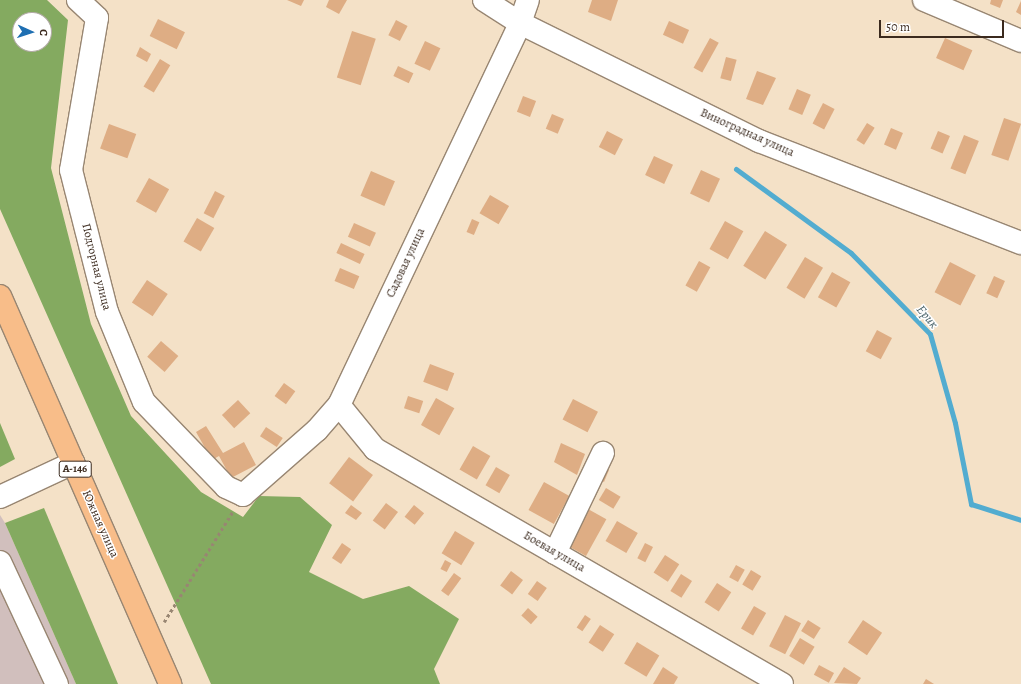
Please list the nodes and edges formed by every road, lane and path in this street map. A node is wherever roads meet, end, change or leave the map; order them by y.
1 (78, 0) edge
2 (484, 0) edge
3 (528, 0) edge
4 (924, 0) edge
5 (520, 23) junction
6 (1021, 41) edge
7 (1021, 243) edge
8 (0, 296) edge
9 (339, 405) junction
10 (603, 453) dead end
11 (72, 463) junction
12 (242, 495) junction
13 (0, 497) edge
14 (555, 553) junction
15 (0, 562) edge
16 (152, 642) junction
17 (56, 684) edge
18 (170, 684) edge
19 (782, 684) edge

1 - 12 street, Подгорная улица
2 - 5 street, Виноградная улица
3 - 5 street, Садовая улица
4 - 6 street
5 - 7 street, Виноградная улица
5 - 9 street, Садовая улица
8 - 11 highway, Южная улица / А-146
9 - 12 street, Садовая улица
9 - 14 street, Боевая улица
10 - 14 street
11 - 13 street
11 - 16 highway, Южная улица / А-146
12 - 16 path
14 - 19 street, Боевая улица
15 - 17 street
16 - 18 highway, А-146

